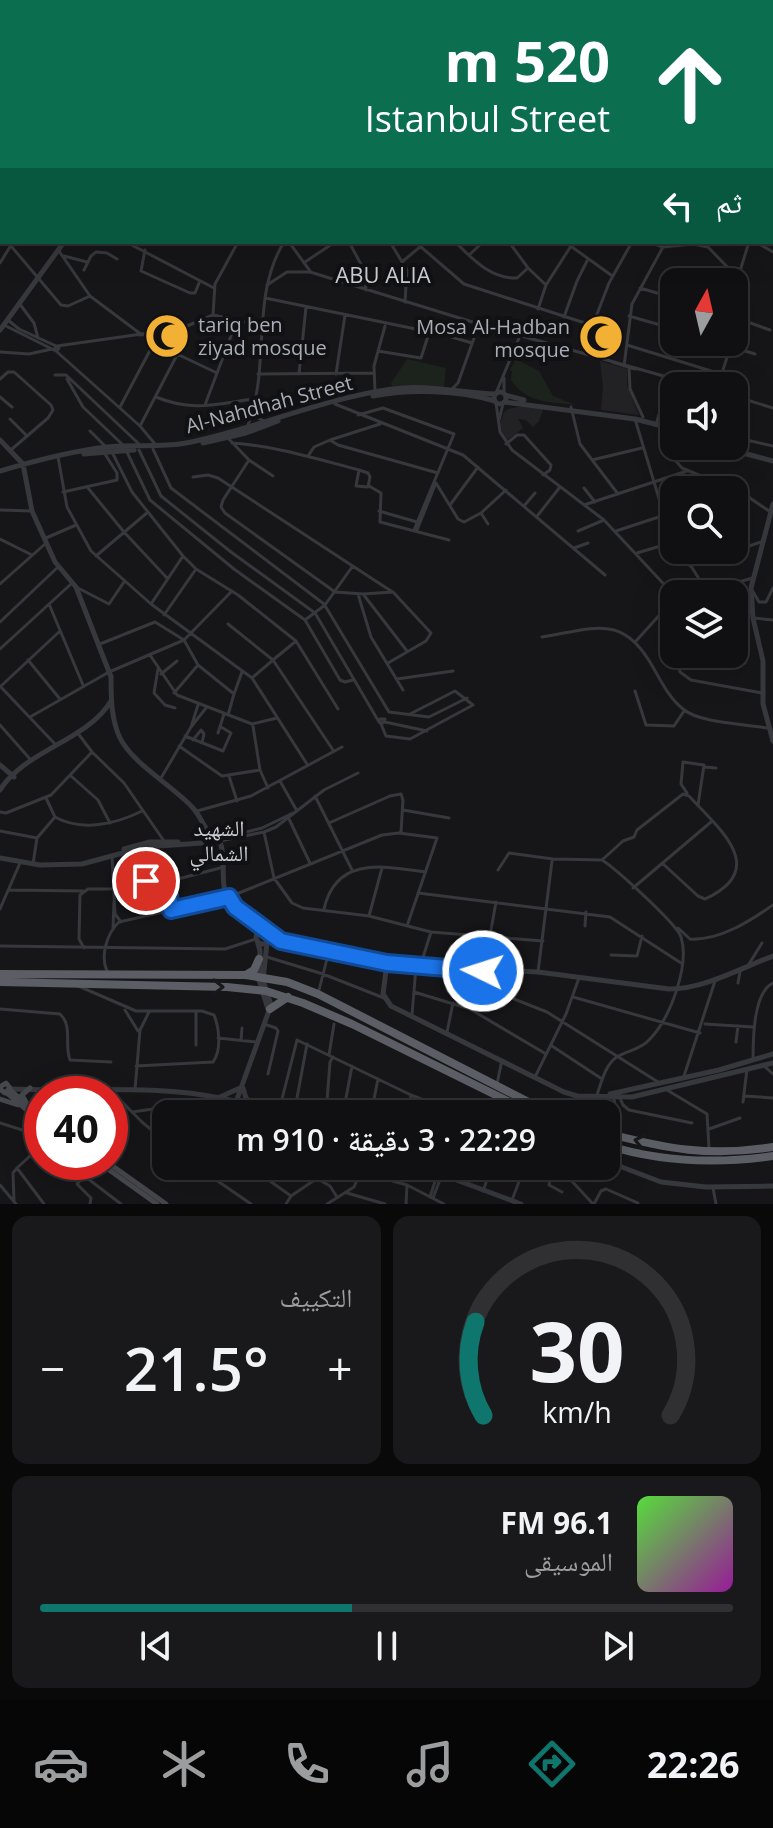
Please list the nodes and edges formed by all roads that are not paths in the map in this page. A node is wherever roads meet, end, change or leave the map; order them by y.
1 (12, 244) edge
2 (63, 244) edge
3 (138, 244) edge
4 (237, 244) edge
5 (285, 244) edge
6 (288, 244) edge
7 (332, 244) edge
8 (350, 244) edge
9 (391, 244) edge
10 (424, 244) edge
11 (457, 244) edge
12 (481, 244) edge
13 (510, 244) edge
14 (568, 244) edge
15 (631, 244) edge
16 (702, 244) edge
17 (748, 244) edge
18 (664, 245) edge
19 (571, 246) junction
20 (421, 247) junction
21 (145, 250) junction
22 (60, 253) junction
23 (469, 255) junction
24 (117, 259) dead end
25 (588, 259) junction
26 (403, 261) junction
27 (87, 262) junction
28 (305, 262) junction
29 (0, 263) edge
30 (528, 268) junction
31 (84, 270) dead end
32 (310, 272) junction
33 (612, 276) junction
34 (37, 278) junction
35 (200, 282) junction
36 (267, 285) junction
37 (546, 285) junction
38 (214, 288) junction
39 (640, 288) junction
40 (366, 290) junction
41 (660, 294) edge
42 (90, 296) junction
43 (265, 298) junction
44 (405, 302) junction
45 (19, 303) junction
46 (306, 307) junction
47 (538, 309) junction
48 (213, 315) junction
49 (345, 315) junction
50 (629, 316) junction
51 (564, 317) junction
52 (237, 320) junction
53 (748, 323) edge
54 (386, 324) junction
55 (479, 324) junction
56 (4, 325) edge
57 (660, 325) edge
58 (262, 326) junction
59 (770, 330) dead end
60 (429, 333) junction
61 (145, 334) junction
62 (520, 336) junction
63 (38, 338) junction
64 (154, 341) junction
65 (472, 343) junction
66 (627, 345) junction
67 (56, 349) junction
68 (748, 350) edge
69 (378, 351) junction
70 (0, 352) edge
71 (626, 352) junction
72 (177, 354) junction
73 (755, 354) dead end
74 (625, 365) junction
75 (715, 372) edge
76 (217, 373) junction
77 (373, 373) junction
78 (258, 374) junction
79 (299, 374) junction
80 (336, 374) junction
81 (504, 374) junction
82 (55, 375) dead end
83 (66, 375) junction
84 (660, 375) edge
85 (0, 379) edge
86 (458, 383) junction
87 (81, 389) junction
88 (451, 390) junction
89 (375, 392) junction
90 (462, 392) junction
91 (74, 395) junction
92 (0, 397) edge
93 (156, 397) junction
94 (500, 398) junction
95 (254, 399) junction
96 (748, 400) edge
97 (335, 404) junction
98 (205, 405) junction
99 (12, 407) dead end
100 (120, 407) junction
101 (773, 408) edge
102 (571, 409) junction
103 (253, 411) junction
104 (358, 415) junction
105 (660, 415) edge
106 (643, 417) junction
107 (10, 419) dead end
108 (635, 419) junction
109 (265, 422) junction
110 (658, 422) junction
111 (382, 423) junction
112 (140, 426) junction
113 (247, 428) junction
114 (90, 431) dead end
115 (27, 436) junction
116 (227, 438) junction
117 (0, 440) edge
118 (330, 440) junction
119 (748, 440) edge
120 (506, 444) junction
121 (773, 446) edge
122 (125, 448) junction
123 (140, 448) junction
124 (155, 448) junction
125 (642, 448) junction
126 (12, 449) junction
127 (450, 449) junction
128 (107, 450) junction
129 (748, 452) edge
130 (748, 453) edge
131 (308, 456) junction
132 (58, 458) junction
133 (773, 459) edge
134 (249, 460) junction
135 (592, 460) junction
136 (22, 465) junction
137 (478, 467) junction
138 (3, 470) edge
139 (359, 470) junction
140 (687, 471) junction
141 (543, 475) junction
142 (273, 476) dead end
143 (699, 476) edge
144 (193, 477) dead end
145 (437, 478) junction
146 (653, 483) junction
147 (369, 486) junction
148 (232, 487) junction
149 (560, 487) junction
150 (88, 488) junction
151 (584, 488) dead end
152 (506, 490) junction
153 (63, 492) junction
154 (132, 492) junction
155 (535, 493) dead end
156 (146, 494) junction
157 (618, 494) junction
158 (748, 499) edge
159 (427, 501) junction
160 (595, 502) junction
161 (660, 503) edge
162 (773, 504) edge
163 (450, 505) junction
164 (584, 505) junction
165 (524, 506) junction
166 (0, 510) edge
167 (32, 511) junction
168 (148, 511) junction
169 (379, 511) junction
170 (481, 513) junction
171 (771, 513) edge
172 (537, 516) junction
173 (660, 516) edge
174 (604, 520) junction
175 (417, 522) junction
176 (488, 524) dead end
177 (76, 525) junction
178 (416, 530) junction
179 (578, 531) dead end
180 (616, 531) junction
181 (124, 532) junction
182 (0, 539) edge
183 (764, 539) junction
184 (449, 540) dead end
185 (45, 541) junction
186 (773, 541) edge
187 (5, 542) junction
188 (588, 543) dead end
189 (660, 546) edge
190 (748, 546) edge
191 (0, 547) edge
192 (574, 548) junction
193 (637, 553) junction
194 (32, 555) junction
195 (96, 556) junction
196 (183, 556) junction
197 (696, 564) edge
198 (352, 565) junction
199 (690, 566) joint
200 (58, 567) junction
201 (196, 569) junction
202 (605, 575) dead end
203 (167, 578) junction
204 (753, 578) junction
205 (660, 580) edge
206 (699, 580) edge
207 (745, 580) edge
208 (124, 582) junction
209 (0, 584) edge
210 (74, 585) junction
211 (751, 588) junction
212 (773, 588) edge
213 (232, 591) junction
214 (335, 592) junction
215 (393, 592) junction
216 (360, 594) junction
217 (49, 604) junction
218 (151, 604) junction
219 (325, 605) junction
220 (315, 613) junction
221 (164, 615) junction
222 (660, 615) edge
223 (748, 615) edge
224 (753, 615) junction
225 (305, 620) junction
226 (773, 620) edge
227 (0, 622) edge
228 (228, 624) dead end
229 (60, 631) junction
230 (192, 633) junction
231 (542, 637) dead end
232 (184, 640) junction
233 (296, 641) junction
234 (636, 641) junction
235 (100, 644) junction
236 (0, 649) edge
237 (408, 651) junction
238 (150, 655) junction
239 (28, 660) junction
240 (273, 660) junction
241 (177, 661) dead end
242 (388, 663) junction
243 (198, 665) junction
244 (679, 668) edge
245 (242, 671) junction
246 (453, 671) dead end
247 (160, 672) junction
248 (110, 674) junction
249 (252, 678) junction
250 (397, 679) junction
251 (353, 680) junction
252 (83, 685) junction
253 (0, 686) edge
254 (403, 690) dead end
255 (635, 691) dead end
256 (174, 693) junction
257 (762, 693) junction
258 (234, 694) junction
259 (467, 698) junction
260 (60, 699) junction
261 (113, 704) junction
262 (198, 705) junction
263 (175, 708) dead end
264 (206, 708) junction
265 (338, 709) dead end
266 (684, 711) junction
267 (389, 712) junction
268 (100, 714) junction
269 (226, 714) junction
270 (408, 715) junction
271 (30, 717) junction
272 (277, 718) junction
273 (382, 721) junction
274 (252, 724) junction
275 (0, 725) edge
276 (116, 726) junction
277 (191, 727) junction
278 (221, 727) junction
279 (769, 728) junction
280 (427, 731) junction
281 (77, 732) junction
282 (218, 733) dead end
283 (185, 736) junction
284 (193, 740) junction
285 (773, 741) edge
286 (202, 744) junction
287 (56, 746) junction
288 (179, 746) junction
289 (342, 747) dead end
290 (333, 750) junction
291 (92, 752) junction
292 (33, 761) junction
293 (307, 764) junction
294 (1, 766) edge
295 (705, 767) junction
296 (716, 768) dead end
297 (260, 770) junction
298 (358, 773) dead end
299 (71, 776) junction
300 (229, 776) junction
301 (13, 777) junction
302 (161, 778) junction
303 (280, 781) junction
304 (268, 788) junction
305 (1, 789) edge
306 (687, 794) junction
307 (315, 796) junction
308 (46, 798) junction
309 (237, 801) junction
310 (698, 805) junction
311 (144, 810) junction
312 (403, 810) junction
313 (196, 811) junction
314 (297, 811) junction
315 (0, 812) edge
316 (55, 817) junction
317 (449, 818) dead end
318 (289, 819) junction
319 (711, 822) junction
320 (110, 823) junction
321 (329, 823) junction
322 (0, 831) edge
323 (157, 831) junction
324 (264, 832) junction
325 (401, 833) junction
326 (37, 838) junction
327 (217, 841) junction
328 (150, 842) junction
329 (164, 844) junction
330 (342, 850) junction
331 (0, 858) edge
332 (112, 858) junction
333 (553, 859) junction
334 (602, 860) junction
335 (20, 863) junction
336 (662, 863) junction
337 (33, 864) junction
338 (310, 864) junction
339 (224, 867) junction
340 (382, 868) junction
341 (352, 870) junction
342 (498, 870) dead end
343 (425, 872) junction
344 (274, 878) junction
345 (167, 881) junction
346 (114, 883) junction
347 (633, 888) junction
348 (114, 889) junction
349 (9, 890) junction
350 (83, 891) junction
351 (418, 893) junction
352 (229, 897) junction
353 (114, 901) junction
354 (496, 902) junction
355 (773, 905) edge
356 (547, 907) junction
357 (0, 909) edge
358 (324, 909) junction
359 (171, 910) junction
360 (586, 912) junction
361 (369, 916) junction
362 (253, 921) junction
363 (121, 922) junction
364 (407, 926) junction
365 (585, 926) dead end
366 (113, 929) junction
367 (677, 929) junction
368 (268, 932) junction
369 (431, 932) junction
370 (642, 936) junction
371 (256, 938) junction
372 (488, 938) junction
373 (79, 939) junction
374 (281, 941) junction
375 (543, 941) junction
376 (267, 943) junction
377 (762, 943) dead end
378 (0, 946) edge
379 (74, 948) junction
380 (84, 948) junction
381 (105, 948) junction
382 (329, 951) junction
383 (611, 955) dead end
384 (773, 956) edge
385 (262, 959) junction
386 (387, 963) junction
387 (681, 963) junction
388 (748, 965) junction
389 (418, 967) junction
390 (106, 968) junction
391 (741, 968) junction
392 (483, 971) junction
393 (538, 972) junction
394 (91, 973) junction
395 (0, 974) edge
396 (323, 974) junction
397 (246, 975) junction
398 (579, 978) junction
399 (716, 978) junction
400 (0, 982) edge
401 (738, 983) dead end
402 (773, 983) edge
403 (75, 984) junction
404 (266, 984) junction
405 (107, 985) junction
406 (481, 986) junction
407 (677, 989) junction
408 (414, 992) junction
409 (318, 994) junction
410 (106, 997) junction
411 (288, 997) junction
412 (573, 997) junction
413 (384, 998) junction
414 (453, 1003) junction
415 (123, 1007) junction
416 (0, 1009) edge
417 (470, 1009) junction
418 (149, 1012) junction
419 (196, 1012) junction
420 (269, 1012) junction
421 (353, 1014) junction
422 (412, 1016) junction
423 (561, 1021) junction
424 (662, 1021) junction
425 (337, 1022) junction
426 (703, 1023) junction
427 (264, 1024) junction
428 (738, 1026) junction
429 (753, 1027) junction
430 (242, 1028) dead end
431 (447, 1032) junction
432 (700, 1033) junction
433 (139, 1034) junction
434 (218, 1038) junction
435 (241, 1040) junction
436 (257, 1042) junction
437 (736, 1042) dead end
438 (307, 1044) junction
439 (196, 1045) dead end
440 (551, 1045) junction
441 (773, 1052) edge
442 (546, 1054) junction
443 (331, 1056) junction
444 (617, 1056) junction
445 (502, 1060) junction
446 (754, 1061) junction
447 (111, 1062) dead end
448 (773, 1063) edge
449 (136, 1066) junction
450 (352, 1066) junction
451 (764, 1066) junction
452 (747, 1069) junction
453 (268, 1074) dead end
454 (773, 1074) edge
455 (684, 1076) junction
456 (535, 1077) junction
457 (378, 1079) junction
458 (602, 1081) junction
459 (658, 1082) junction
460 (497, 1085) junction
461 (243, 1086) junction
462 (24, 1088) edge
463 (664, 1088) junction
464 (4, 1089) edge
465 (128, 1090) edge
466 (135, 1090) junction
467 (411, 1095) junction
468 (597, 1095) junction
469 (609, 1095) junction
470 (744, 1096) junction
471 (620, 1097) junction
472 (217, 1098) junction
473 (773, 1098) edge
474 (227, 1100) edge
475 (238, 1100) edge
476 (248, 1100) edge
477 (285, 1100) edge
478 (297, 1100) edge
479 (327, 1100) edge
480 (346, 1100) edge
481 (374, 1100) edge
482 (410, 1100) edge
483 (424, 1100) edge
484 (504, 1100) edge
485 (525, 1100) edge
486 (612, 1100) edge
487 (743, 1102) dead end
488 (24, 1106) edge
489 (24, 1106) edge
490 (128, 1108) edge
491 (152, 1108) edge
492 (132, 1112) junction
493 (740, 1118) dead end
494 (0, 1123) edge
495 (692, 1123) dead end
496 (709, 1129) junction
497 (152, 1130) edge
498 (24, 1131) edge
499 (620, 1135) edge
500 (773, 1147) edge
501 (620, 1148) edge
502 (709, 1152) junction
503 (773, 1156) edge
504 (24, 1162) edge
505 (620, 1166) edge
506 (17, 1168) junction
507 (128, 1177) edge
508 (80, 1180) edge
509 (89, 1180) edge
510 (123, 1180) edge
511 (218, 1180) edge
512 (269, 1180) edge
513 (315, 1180) edge
514 (318, 1180) edge
515 (358, 1180) edge
516 (391, 1180) edge
517 (437, 1180) edge
518 (458, 1180) edge
519 (487, 1180) edge
520 (520, 1180) edge
521 (551, 1180) edge
522 (569, 1180) edge
523 (323, 1182) joint
524 (0, 1185) edge
525 (407, 1185) junction
526 (773, 1186) edge
527 (713, 1187) junction
528 (483, 1191) junction
529 (562, 1192) dead end
530 (347, 1193) junction
531 (291, 1196) junction
532 (337, 1197) junction
533 (432, 1197) junction
534 (512, 1201) junction
535 (15, 1203) edge
536 (638, 1203) edge
537 (44, 1204) edge
538 (90, 1204) edge
539 (121, 1204) edge
540 (157, 1204) edge
541 (166, 1204) edge
542 (251, 1204) edge
543 (286, 1204) edge
544 (327, 1204) edge
545 (385, 1204) edge
546 (406, 1204) edge
547 (444, 1204) edge
548 (521, 1204) edge
549 (594, 1204) edge
550 (716, 1204) edge

1 - 29 street
1 - 34 street
2 - 22 street
3 - 21 street
4 - 38 street
5 - 36 street
6 - 28 street
7 - 28 street
8 - 40 street
9 - 26 street
10 - 20 street
11 - 23 street
12 - 23 street
13 - 30 street
14 - 19 street
15 - 33 street
16 - 17 street
16 - 18 street
18 - 39 street
19 - 25 street
19 - 37 street
20 - 26 street
20 - 47 street
21 - 35 street
21 - 35 street
22 - 27 street
22 - 34 street
22 - 42 street
23 - 30 street
24 - 27 street
25 - 33 street
25 - 51 street
26 - 44 street
27 - 31 street
28 - 32 street
30 - 37 street
32 - 36 street
32 - 40 street
33 - 51 street
34 - 42 street
34 - 45 street
35 - 38 street
36 - 43 street
37 - 47 street
38 - 48 street
39 - 41 street
39 - 50 street
40 - 44 street
42 - 61 street
43 - 46 street
43 - 58 street
44 - 55 street
45 - 56 street
45 - 63 street
46 - 49 street
46 - 79 street
47 - 51 street
48 - 52 street
48 - 61 street
49 - 54 street
49 - 80 street
50 - 57 street
50 - 66 street
52 - 58 street
52 - 76 street
53 - 59 street
54 - 60 street
54 - 69 street
55 - 62 street
55 - 65 street
56 - 63 street
56 - 67 street
58 - 78 street
60 - 65 street
60 - 69 street
61 - 64 street
61 - 67 street
62 - 74 street
62 - 81 street
63 - 67 street
64 - 72 street
64 - 100 street
65 - 86 street
66 - 71 street
66 - 75 street
67 - 70 street
67 - 100 street
68 - 73 street
69 - 77 street
71 - 74 street
71 - 74 street
72 - 76 street
72 - 93 street
74 - 84 street
74 - 106 street
76 - 98 street
77 - 80 street
77 - 89 street
78 - 79 street
78 - 95 street
79 - 80 street
81 - 94 street
81 - 94 street
82 - 83 street
83 - 87 street
83 - 91 street
85 - 115 street
86 - 88 street
86 - 90 street
87 - 91 street
87 - 123 street
88 - 89 street, Al-Nahdhah Street
88 - 90 street, Al-Nahdhah Street
89 - 109 street, Al-Nahdhah Street
90 - 94 street, Al-Nahdhah Street
91 - 122 street
92 - 99 street
93 - 98 street
93 - 112 street
94 - 97 street, Al-Nahdhah Street
94 - 102 street, Al-Nahdhah Street
94 - 120 street
95 - 98 street
95 - 103 street
96 - 101 street
97 - 104 street
97 - 116 street, Al-Nahdhah Street
100 - 112 street
102 - 106 street, Al-Nahdhah Street
102 - 108 street, Al-Nahdhah Street
102 - 135 street
103 - 109 street
103 - 113 street
104 - 111 street
104 - 127 street
105 - 110 street
106 - 110 street, Al-Nahdhah Street
107 - 115 street
108 - 110 street, Al-Nahdhah Street
108 - 125 street
109 - 113 street, Al-Nahdhah Street
110 - 140 street
111 - 118 street
111 - 127 street
112 - 124 street
113 - 116 street, Al-Nahdhah Street
114 - 128 street
115 - 126 street
116 - 124 street, Al-Nahdhah Street
116 - 131 street
116 - 134 street
117 - 126 street
118 - 131 street
118 - 145 street
119 - 121 street
120 - 141 street
120 - 141 street
122 - 123 street, Al-Nahdhah Street
122 - 128 street, Al-Nahdhah Street
122 - 156 street
123 - 124 street, Al-Nahdhah Street
123 - 220 street
124 - 219 street
125 - 135 street
125 - 146 street
126 - 136 street
127 - 137 street
127 - 145 street
128 - 132 street, Al-Nahdhah Street
128 - 150 street
128 - 154 street
129 - 133 street
130 - 133 street
131 - 139 street
132 - 136 street, Al-Nahdhah Street
132 - 153 street
134 - 142 street
134 - 148 street
135 - 157 street
136 - 138 street, Al-Nahdhah Street
136 - 167 street
137 - 152 street
137 - 163 street
139 - 147 street
139 - 147 street
140 - 143 street
140 - 146 street
141 - 149 street
144 - 148 street
145 - 159 street
145 - 163 street
146 - 157 street
146 - 161 street
147 - 169 street
148 - 198 street
148 - 214 street
149 - 164 street
149 - 172 street
150 - 153 street
150 - 181 street
151 - 160 street
152 - 165 street
152 - 170 street
153 - 177 street
154 - 156 street
154 - 168 street
155 - 165 street
156 - 225 street
157 - 160 street
158 - 171 street
159 - 175 street
159 - 178 street
160 - 164 street
162 - 171 street
163 - 170 street
164 - 174 street
165 - 172 street
166 - 167 street
167 - 185 street
168 - 181 street
168 - 196 street
169 - 175 street
169 - 178 street
170 - 176 street
171 - 183 street
172 - 192 street
173 - 180 street
174 - 179 street
174 - 180 street
175 - 178 street
177 - 185 street
177 - 195 street
178 - 184 street
180 - 193 street
181 - 195 street
181 - 203 street
182 - 187 street
183 - 186 street
183 - 190 street
183 - 204 street
185 - 194 street
185 - 200 street
187 - 191 street
187 - 194 street
188 - 192 street
189 - 193 street
192 - 202 street
193 - 205 street
194 - 209 street
195 - 208 street
196 - 201 street
196 - 203 street
197 - 199 street
198 - 214 street
198 - 215 street
199 - 206 street
200 - 210 street
200 - 227 street
201 - 213 street
201 - 221 street
203 - 218 street
204 - 207 street
204 - 211 street
208 - 210 street
208 - 218 street
210 - 217 street
210 - 235 street
211 - 212 street
211 - 224 street
213 - 230 street
213 - 233 street
214 - 216 street
214 - 219 street
215 - 216 street
215 - 237 street
216 - 237 street
216 - 242 street
217 - 229 street
217 - 236 street
218 - 221 street
219 - 220 street
219 - 267 street
220 - 225 street
220 - 251 street
221 - 230 street
222 - 234 street
223 - 224 street
224 - 226 street
224 - 257 street
225 - 251 street
228 - 240 street
229 - 239 street
229 - 252 street
230 - 232 street
230 - 245 street
231 - 234 street
232 - 235 street
232 - 238 street
232 - 243 street
233 - 240 street
233 - 265 street
234 - 266 street
235 - 248 street
237 - 242 street
238 - 247 street
238 - 248 street
239 - 253 street
239 - 260 street
240 - 249 street
240 - 290 street
241 - 247 street
242 - 250 street
243 - 256 street
243 - 258 street
244 - 257 street
245 - 249 street
245 - 258 street
246 - 250 street
247 - 256 street
247 - 263 street
248 - 252 street
248 - 261 street
249 - 272 street
250 - 254 street
251 - 273 street
252 - 260 street
253 - 271 street
255 - 266 street
256 - 262 street
257 - 279 street
258 - 269 street
259 - 270 street
259 - 270 street
259 - 280 street
260 - 271 street
261 - 268 street
261 - 276 street
262 - 264 street
262 - 277 street
264 - 269 street
264 - 277 street
266 - 279 street
267 - 270 street
267 - 273 street
268 - 276 street
268 - 281 street
269 - 274 street
269 - 278 street
271 - 287 street
272 - 274 street
272 - 293 street
273 - 280 street
273 - 280 street
274 - 297 street
275 - 292 street
276 - 302 street
277 - 283 street
278 - 282 street
278 - 286 street
279 - 285 street
281 - 287 street
281 - 291 street
283 - 284 street
283 - 288 street
284 - 286 street
284 - 286 street
287 - 292 street
288 - 300 street
288 - 302 street
289 - 290 street
290 - 293 street
291 - 299 street
291 - 311 street
292 - 301 street
293 - 303 street
294 - 301 street
295 - 296 street
295 - 306 street
295 - 310 street
297 - 300 street
297 - 304 street
298 - 307 street
299 - 308 street
299 - 320 street
300 - 309 street
301 - 305 street
302 - 313 street
303 - 304 street
303 - 314 street
304 - 309 street
306 - 310 street
306 - 334 street
307 - 314 street
307 - 321 street
308 - 315 street
308 - 316 street
309 - 313 street
310 - 319 street
311 - 320 street
311 - 323 street
312 - 317 street
312 - 321 street
312 - 325 street
313 - 327 street
314 - 318 street
314 - 327 street
316 - 320 street
316 - 326 street
318 - 324 street
318 - 338 street
319 - 336 street
319 - 336 street
321 - 330 street
322 - 326 street
323 - 328 street
323 - 329 street
324 - 327 street
324 - 344 street
325 - 330 street
325 - 343 street
326 - 337 street
327 - 329 street
327 - 339 street
328 - 329 street
328 - 332 street
329 - 332 street
330 - 338 street
330 - 341 street
331 - 335 street
332 - 337 street
332 - 346 street
333 - 334 street
333 - 342 street
333 - 356 street
334 - 347 street
335 - 337 street
335 - 349 street
336 - 347 street
338 - 344 street
339 - 345 street
339 - 352 street
340 - 341 street
340 - 343 street
340 - 361 street
341 - 358 street
343 - 351 street
344 - 352 street
344 - 358 street
345 - 346 street
345 - 359 street
346 - 348 street
347 - 367 street
348 - 350 street
348 - 353 street
349 - 350 street
349 - 357 street
350 - 373 street
351 - 354 street
351 - 364 street
352 - 359 street
352 - 362 street
353 - 363 street
353 - 366 street
354 - 356 street
354 - 372 street
355 - 367 street
356 - 360 street
356 - 375 street
358 - 361 street
359 - 363 street
360 - 365 street
360 - 370 street
361 - 364 street
362 - 368 street
362 - 371 street
363 - 366 street
364 - 369 street
366 - 381 street
367 - 387 street
368 - 371 street
368 - 374 street
368 - 376 street
369 - 372 street
369 - 389 street
370 - 383 street
370 - 387 street
371 - 376 street
371 - 381 street
371 - 385 street
372 - 375 street
372 - 392 street
373 - 379 street
373 - 380 street
374 - 376 street
374 - 382 street
375 - 393 street
376 - 385 street
377 - 388 street
378 - 379 street
379 - 380 street
380 - 381 street
381 - 390 street
382 - 386 street
382 - 396 street
384 - 388 street
385 - 396 street
385 - 397 highway
385 - 404 street
385 - 404 highway
386 - 389 street
386 - 413 street
387 - 407 street
388 - 391 street
389 - 392 street
389 - 408 street
390 - 394 highway
390 - 397 highway
391 - 399 street
391 - 401 street
392 - 393 street
392 - 406 street
393 - 398 street
394 - 395 highway
394 - 403 highway
396 - 409 street
396 - 413 street
397 - 404 highway
398 - 407 street
398 - 412 street
399 - 407 street
399 - 426 street
400 - 403 highway
402 - 429 street
403 - 405 highway
403 - 410 street
405 -> 404 highway
404 - 409 highway
404 - 411 highway
404 - 420 street
404 - 421 highway
404 - 425 highway
405 - 410 street
406 - 417 street
406 - 423 street
407 - 424 street
408 - 414 street
408 - 422 street
409 - 421 highway
410 - 415 street
411 - 420 highway
411 - 425 highway
412 - 423 street
412 - 424 street
413 - 422 street
414 - 417 street
414 - 431 street
415 - 418 street
415 - 433 street
416 - 447 street
417 - 442 street
418 - 419 street
418 - 433 street
419 - 434 street
419 - 439 street
420 - 427 street
421 - 460 highway
422 - 431 street
423 - 440 street
423 - 444 street
424 - 432 street
424 - 444 street
425 - 443 street
425 - 484 highway
426 - 428 street
426 - 432 street
427 - 436 street
427 - 453 street
428 - 429 street
428 - 437 street
429 - 446 street
430 - 435 street
431 - 445 street
432 - 455 street
433 - 449 street
434 - 435 street
434 - 449 street
435 - 436 street
436 - 461 street
438 - 443 street
438 - 477 street
438 - 478 street
440 - 442 street
440 - 458 street
441 - 446 street
442 - 456 street
443 - 450 street
443 - 479 street
444 - 458 street
444 - 459 street
445 - 456 street
445 - 460 street
446 - 455 street
448 - 451 street
449 - 466 street
450 - 457 street
450 - 480 street
451 - 452 street
451 - 454 street
452 - 463 street
452 - 470 street
455 - 459 street
456 - 468 street
457 - 467 street
457 - 481 street
458 - 468 street
458 - 469 street
459 - 469 street
460 - 485 highway
461 - 472 street
461 - 475 street
461 - 476 street
462 - 464 street
463 - 471 street
463 - 496 street
464 - 488 main road
464 - 489 main road
465 - 466 street
466 - 472 street
467 - 482 street
467 - 483 street
468 - 469 street
469 - 471 street
469 - 486 street
470 - 473 street
470 - 487 street
471 - 495 street
472 - 474 street
490 - 492 street
491 - 492 street
492 - 497 street
493 - 496 street
494 - 498 street
496 - 502 street
502 -> 499 highway
500 - 502 highway
501 - 503 highway
504 - 506 street
505 - 527 street
506 - 535 street
506 - 537 street
507 - 541 main road
508 - 538 street
509 - 539 street
510 - 540 main road
511 - 542 street
512 - 531 street
513 - 531 street
514 - 523 street
515 - 530 street
516 - 525 street
517 - 533 street
518 - 528 street
519 - 528 street
520 - 534 street
521 - 529 street
522 - 549 street
523 - 532 street
524 - 535 street
525 - 533 street
525 - 546 street
526 - 527 street
527 - 550 street
528 - 534 street
530 - 532 street
530 - 545 street
531 - 543 street
532 - 544 street
533 - 547 street
534 - 548 street
536 - 549 street

